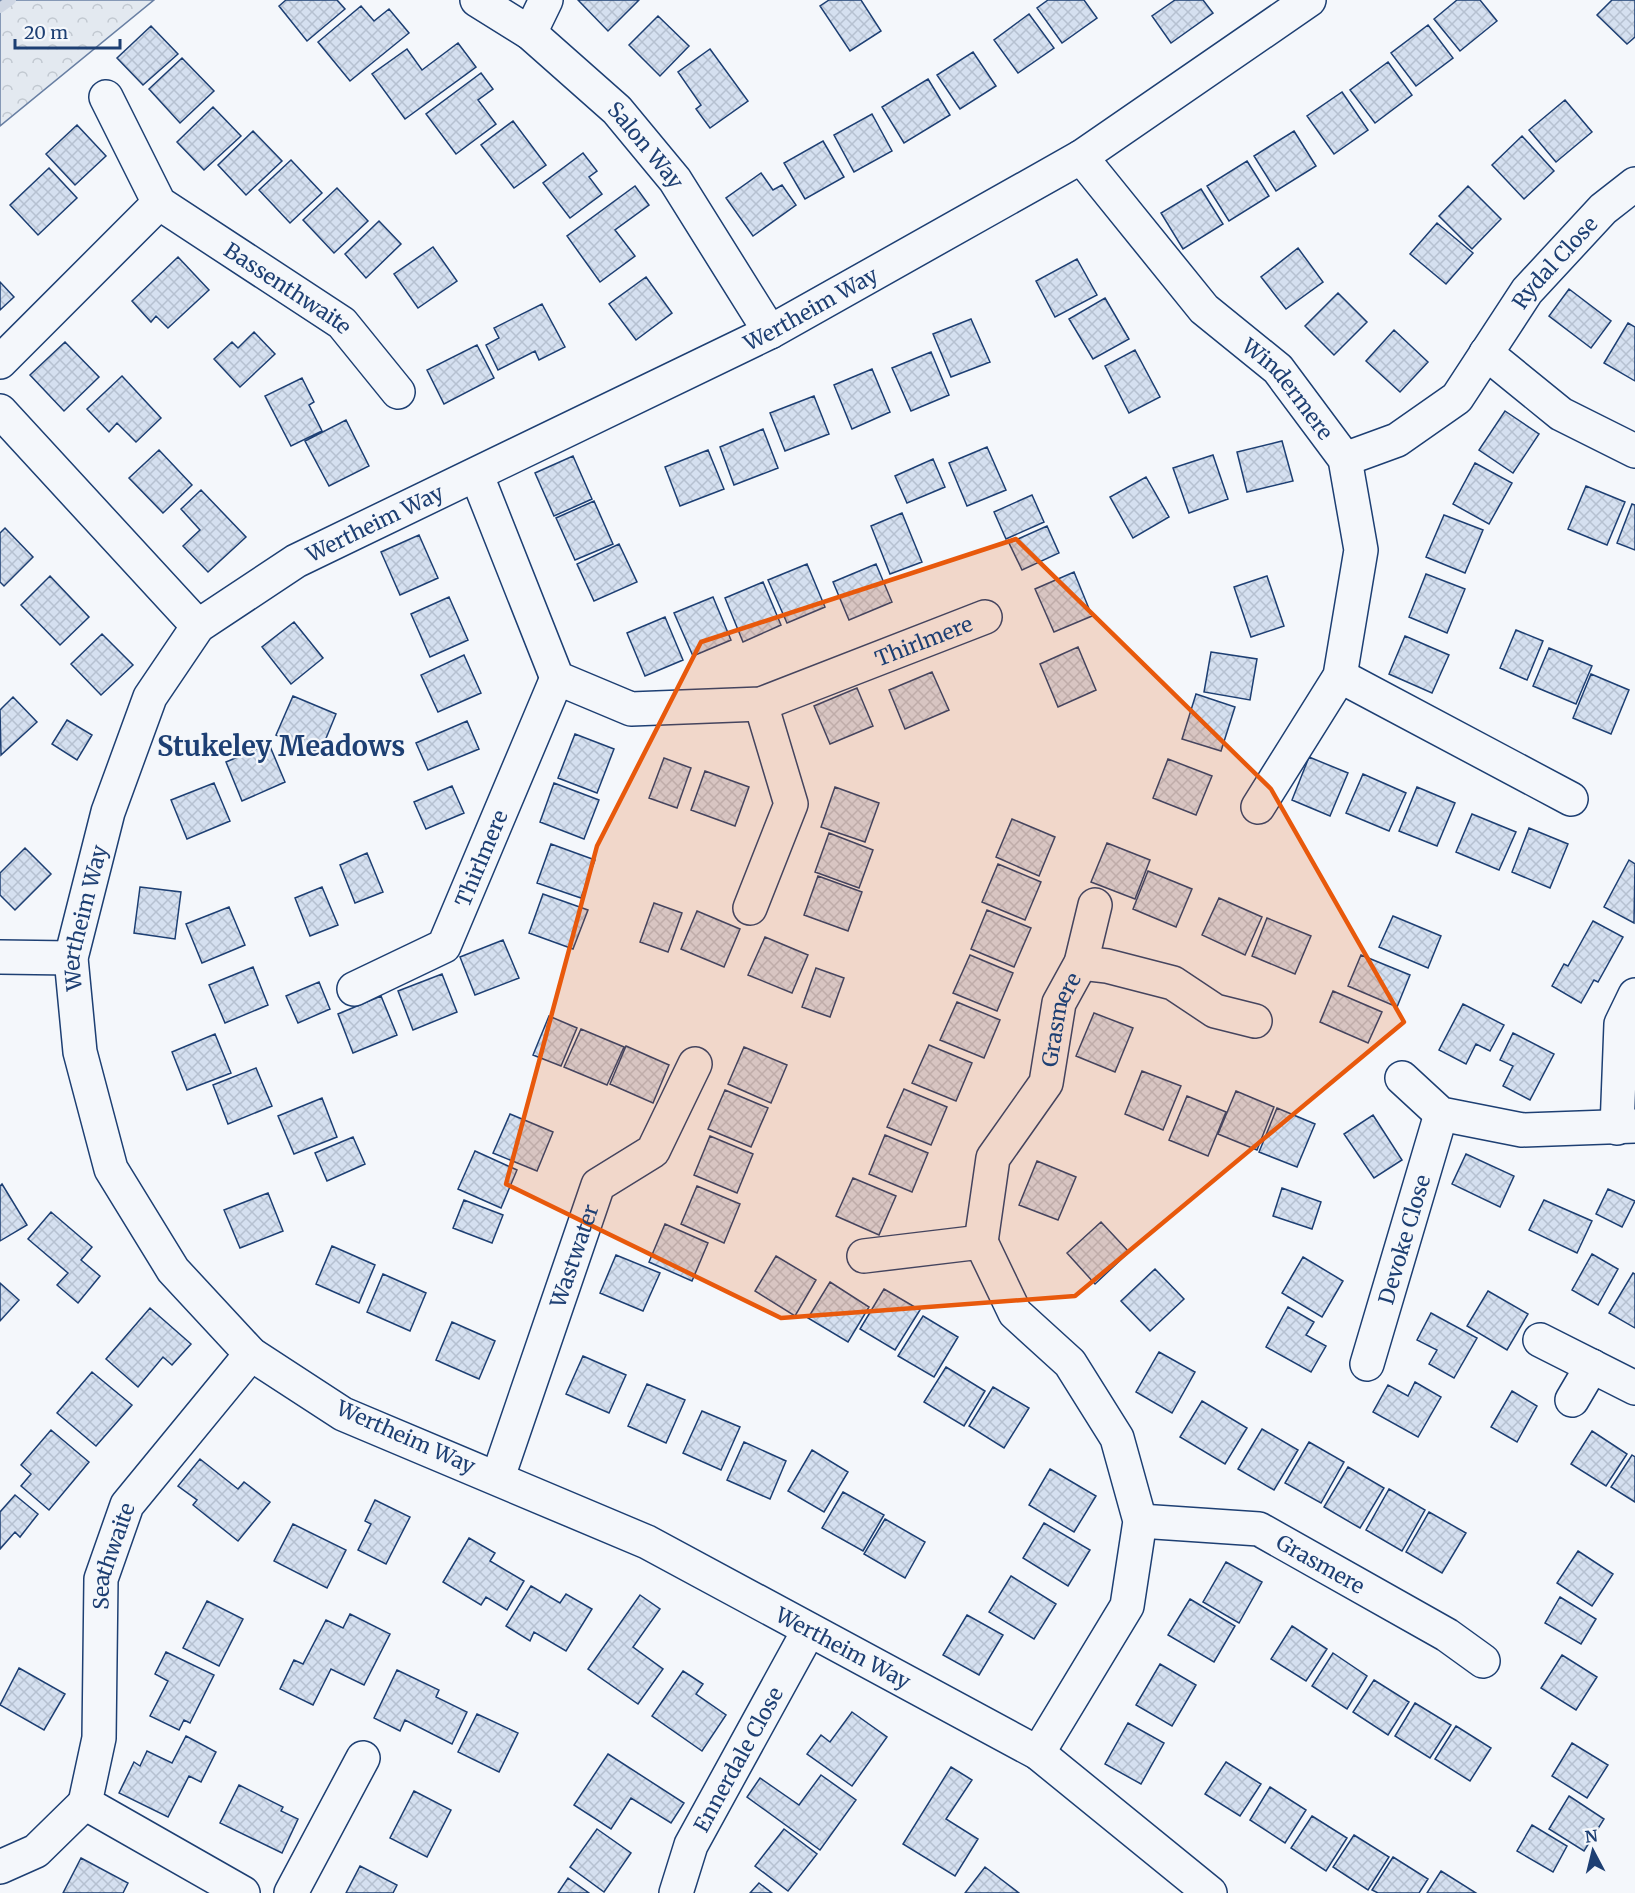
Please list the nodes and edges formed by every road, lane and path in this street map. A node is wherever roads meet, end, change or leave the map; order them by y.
1 (477, 0) edge
2 (546, 0) edge
3 (1309, 0) edge
4 (530, 33) junction
5 (106, 97) dead end
6 (1082, 157) junction
7 (1635, 184) edge
8 (159, 203) junction
9 (770, 332) junction
10 (1486, 353) junction
11 (0, 362) edge
12 (398, 393) dead end
13 (0, 411) edge
14 (1635, 451) edge
15 (1345, 459) junction
16 (477, 476) junction
17 (985, 618) dead end
18 (198, 626) junction
19 (1340, 676) junction
20 (557, 678) junction
21 (760, 705) junction
22 (1571, 799) dead end
23 (1258, 807) dead end
24 (1095, 905) dead end
25 (750, 908) dead end
26 (0, 957) edge
27 (71, 958) junction
28 (1081, 963) junction
29 (354, 988) dead end
30 (1635, 995) edge
31 (1255, 1022) dead end
32 (695, 1064) dead end
33 (1402, 1078) dead end
34 (1441, 1114) junction
35 (1626, 1127) edge
36 (981, 1242) junction
37 (864, 1256) dead end
38 (1540, 1340) dead end
39 (251, 1354) junction
40 (1367, 1364) dead end
41 (1592, 1366) junction
42 (1635, 1388) edge
43 (1572, 1400) dead end
44 (498, 1477) junction
45 (1140, 1521) junction
46 (809, 1630) junction
47 (1483, 1661) dead end
48 (1038, 1753) junction
49 (363, 1758) dead end
50 (85, 1803) junction
51 (0, 1867) edge
52 (243, 1893) edge
53 (291, 1893) edge
54 (676, 1893) edge
55 (1210, 1893) edge

1 - 4 street, Salon Way
2 - 4 street
3 - 6 street, Wertheim Way
4 - 9 street, Salon Way
5 - 8 street
6 - 9 street, Wertheim Way
6 - 15 street, Windermere
7 - 10 street, Rydal Close
8 - 11 street
8 - 12 street, Bassenthwaite
9 - 16 street, Wertheim Way
10 - 14 street
10 - 15 street, Rydal Close
13 - 18 street
15 - 19 street, Windermere
16 - 18 street, Wertheim Way
16 - 20 street
17 - 21 street, Thirlmere
18 - 27 street, Wertheim Way
19 - 22 street
19 - 23 street, Windermere
20 - 21 street, Thirlmere
20 - 29 street, Thirlmere
21 - 25 street
24 - 28 street, Grasmere
26 - 27 street
27 - 39 street, Wertheim Way
28 - 31 street, Grasmere
28 - 36 street, Grasmere
30 - 35 street
32 - 44 street, Wastwater
33 - 34 street
34 - 35 street
34 - 40 street, Devoke Close
36 - 37 street
36 - 45 street
38 - 41 street
39 - 44 street, Wertheim Way
39 - 50 street, Seathwaite
41 - 42 street
41 - 43 street
44 - 46 street, Wertheim Way
45 - 47 street, Grasmere
45 - 48 street
46 - 48 street, Wertheim Way
46 - 54 street, Ennerdale Close
48 - 55 street, Wertheim Way
49 - 53 street
50 - 51 street
50 - 52 street

